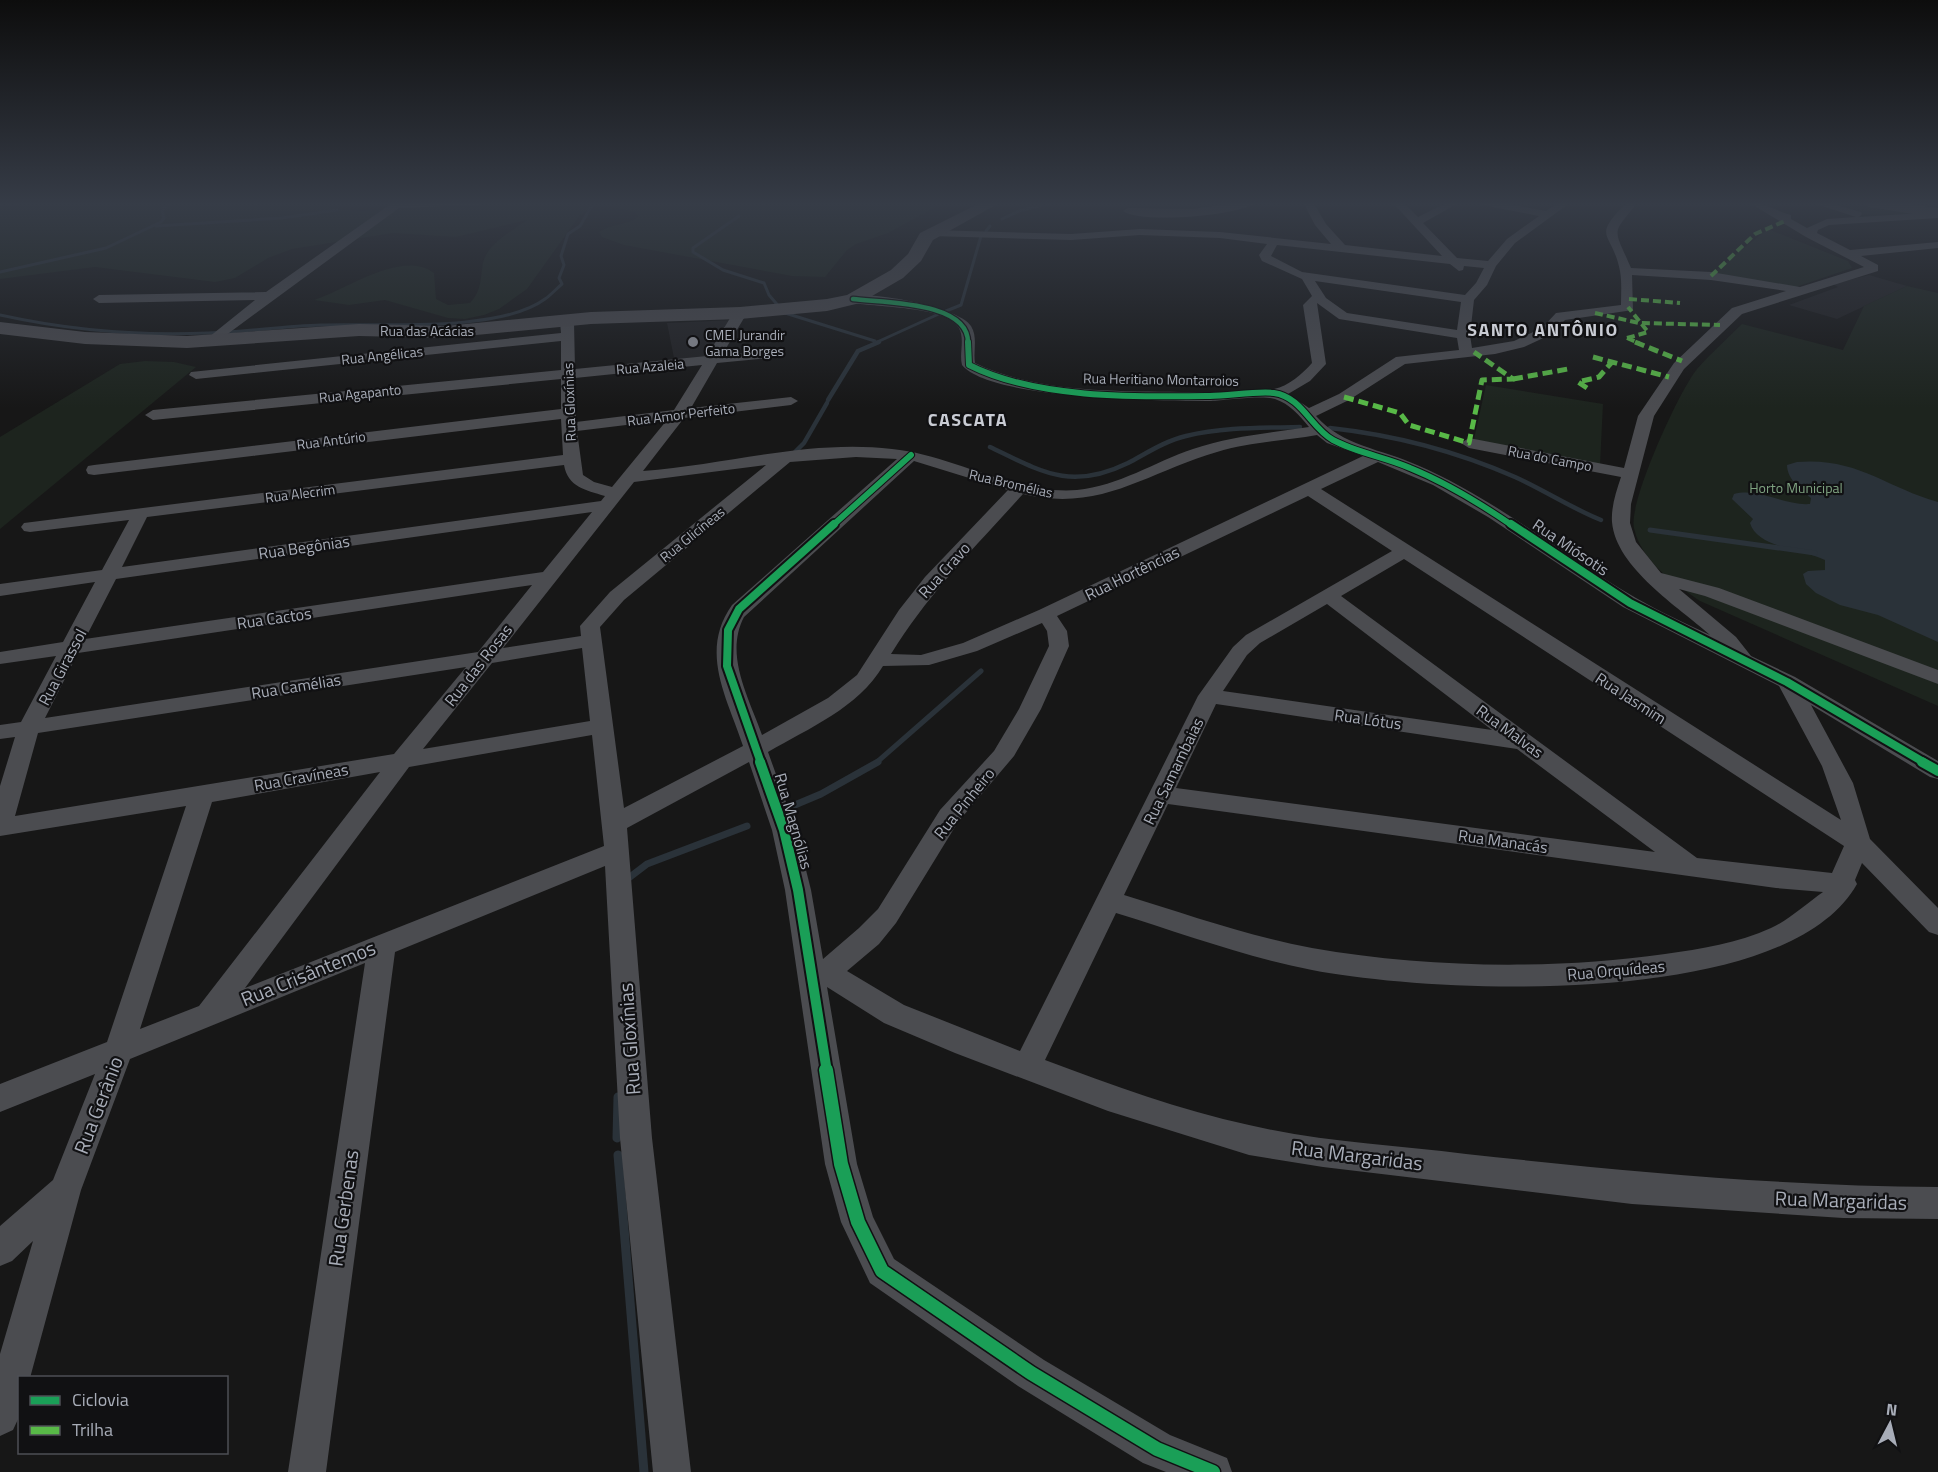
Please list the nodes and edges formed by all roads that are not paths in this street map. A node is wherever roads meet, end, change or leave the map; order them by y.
1 (302, 271) edge
2 (898, 271) edge
3 (1286, 271) edge
4 (1461, 271) edge
5 (1488, 271) edge
6 (1626, 271) joint
7 (1866, 271) edge
8 (1307, 277) junction
9 (1761, 284) junction
10 (1798, 290) junction
11 (1472, 294) junction
12 (268, 296) junction
13 (1319, 298) junction
14 (99, 299) dead end
15 (853, 299) junction
16 (1737, 311) junction
17 (740, 313) junction
18 (0, 328) edge
19 (568, 328) junction
20 (1463, 335) junction
21 (214, 340) junction
22 (1466, 353) junction
23 (770, 354) dead end
24 (711, 361) junction
25 (566, 373) junction
26 (196, 375) dead end
27 (1275, 393) junction
28 (791, 401) dead end
29 (1308, 414) junction
30 (153, 415) dead end
31 (679, 415) junction
32 (570, 420) junction
33 (1320, 430) junction
34 (1470, 443) dead end
35 (911, 455) junction
36 (1379, 455) junction
37 (784, 458) junction
38 (571, 459) junction
39 (94, 470) dead end
40 (1631, 474) junction
41 (631, 477) junction
42 (1020, 488) junction
43 (1309, 489) junction
44 (612, 500) junction
45 (141, 513) junction
46 (30, 527) dead end
47 (1403, 552) junction
48 (111, 574) junction
49 (548, 577) junction
50 (1655, 578) junction
51 (0, 590) edge
52 (1328, 596) junction
53 (601, 610) joint
54 (1046, 614) junction
55 (591, 640) junction
56 (73, 648) junction
57 (483, 657) junction
58 (0, 658) edge
59 (877, 660) junction
60 (1747, 663) junction
61 (1938, 677) edge
62 (1787, 682) junction
63 (1209, 696) junction
64 (602, 726) junction
65 (29, 727) junction
66 (0, 732) edge
67 (1527, 743) junction
68 (756, 749) junction
69 (403, 759) junction
70 (1938, 771) edge
71 (202, 795) junction
72 (1163, 795) junction
73 (0, 827) edge
74 (615, 837) junction
75 (1858, 843) junction
76 (1691, 866) junction
77 (1844, 884) junction
78 (1108, 900) junction
79 (1938, 925) edge
80 (382, 944) junction
81 (819, 977) junction
82 (210, 1012) junction
83 (118, 1052) junction
84 (1027, 1067) junction
85 (0, 1098) edge
86 (65, 1190) junction
87 (1938, 1203) edge
88 (0, 1249) edge
89 (0, 1417) edge
90 (306, 1472) edge
91 (672, 1472) edge
92 (1213, 1472) edge

1 - 12 street
2 - 15 street
3 - 8 street
4 - 11 street
5 - 11 street
6 - 9 street
6 - 22 street
7 - 10 street
8 - 11 street
8 - 13 street
9 - 10 street
9 - 16 street
10 - 16 street
11 - 20 street
12 - 14 street
12 - 21 street
13 - 20 street
13 - 27 street
15 - 17 street, Rua das Acácias
15 - 27 street, Rua Heritiano Montarroios
16 - 40 street
17 - 19 street, Rua das Acácias
17 - 24 street, Rua das Rosas
18 - 21 street, Rua das Acácias
19 - 21 street, Rua das Acácias
19 - 25 street, Rua Gloxínias
19 - 26 street, Rua Angélicas
20 - 22 street
22 - 29 street
23 - 24 street, Rua Azaleia
24 - 25 street, Rua Azaleia
24 - 31 street, Rua das Rosas
25 - 30 street, Rua Agapanto
25 - 32 street, Rua Gloxínias
27 - 29 street
28 - 31 street, Rua Amor Perfeito
29 - 33 street
31 - 32 street, Rua Amor Perfeito
31 - 41 street, Rua das Rosas
32 - 38 street, Rua Gloxínias
32 - 39 street, Rua Antúrio
33 - 36 street
33 - 42 street, Rua Bromélias
34 - 40 street, Rua do Campo
35 - 37 street, Rua Bromélias
35 - 42 street, Rua Bromélias
35 - 68 street, Rua Magnólias
36 - 43 street, Rua Hortências
36 - 60 street, Rua Miósotis
37 - 41 street, Rua Bromélias
37 - 53 street, Rua Glicíneas
38 - 44 street, Rua Gloxínias
38 - 45 street, Rua Alecrim
40 - 50 street
41 - 44 street, Rua das Rosas
42 - 59 street, Rua Cravo
43 - 47 street, Rua Jasmim
43 - 54 street, Rua Hortências
44 - 48 street, Rua Begônias
44 - 49 street, Rua das Rosas
45 - 46 street, Rua Alecrim
45 - 48 street, Rua Girassol
47 - 52 street, Rua Samambaias
47 - 75 street, Rua Jasmim
48 - 51 street, Rua Begônias
48 - 56 street, Rua Girassol
49 - 56 street, Rua Cactos
49 - 57 street, Rua das Rosas
50 - 60 street
50 - 61 street
52 - 63 street, Rua Samambaias
52 - 67 street, Rua Malvas
53 - 55 street, Rua Gloxínias
54 - 59 street, Rua Hortências
54 - 81 street, Rua Pinheiro
55 - 57 street, Rua Camélias
55 - 64 street, Rua Gloxínias
56 - 58 street, Rua Cactos
56 - 65 street, Rua Girassol
57 - 65 street, Rua Camélias
57 - 69 street, Rua das Rosas
59 - 68 street, Rua Cravo
60 - 62 street
62 - 70 street
62 - 75 street, Rua Orquídeas
63 - 67 street, Rua Lótus
63 - 72 street, Rua Samambaias
64 - 69 street, Rua Cravíneas
64 - 74 street, Rua Gloxínias
65 - 66 street, Rua Camélias
65 - 73 street, Rua Girassol
67 - 76 street, Rua Malvas
68 - 74 street, Rua Crisântemos
68 - 81 street, Rua Magnólias
69 - 71 street, Rua Cravíneas
69 - 82 street, Rua das Rosas
71 - 73 street, Rua Cravíneas
71 - 83 street, Rua Gerânio
72 - 76 street, Rua Manacás
72 - 78 street, Rua Samambaias
74 - 80 street, Rua Crisântemos
74 - 91 street, Rua Gloxínias
75 - 77 street, Rua Orquídeas
75 - 79 street, Rua Jasmim
76 - 77 street, Rua Manacás
77 - 78 street, Rua Orquídeas
78 - 84 street, Rua Samambaias
80 - 82 street, Rua Crisântemos
80 - 90 street, Rua Gerbenas
81 - 84 street, Rua Margaridas
81 - 92 street, Rua Magnólias
82 - 83 street, Rua Crisântemos
83 - 85 street, Rua Crisântemos
83 - 86 street, Rua Gerânio
84 - 87 street, Rua Margaridas
86 - 88 street
86 - 89 street, Rua Gerânio

